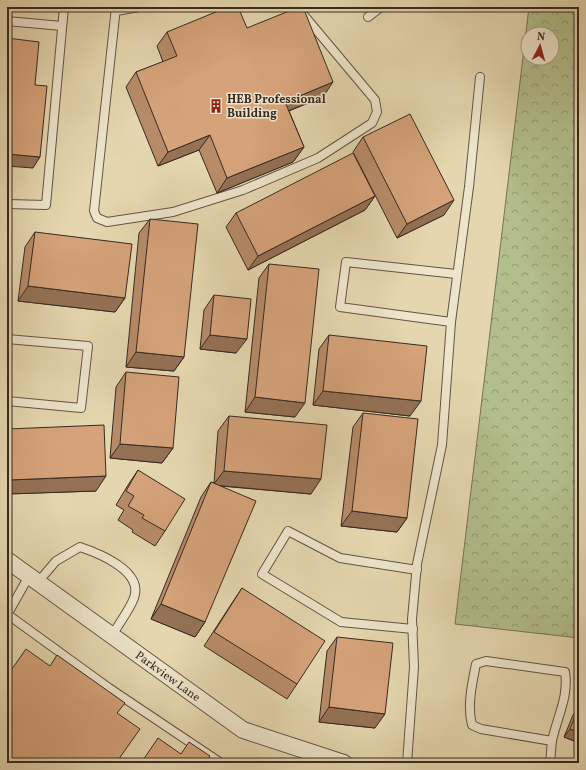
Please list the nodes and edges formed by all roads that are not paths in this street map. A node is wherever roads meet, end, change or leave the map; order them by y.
1 (64, 7) edge
2 (139, 7) edge
3 (297, 7) edge
4 (381, 7) edge
5 (116, 9) edge
6 (368, 17) dead end
7 (7, 21) edge
8 (62, 26) junction
9 (480, 77) dead end
10 (7, 204) edge
11 (456, 274) junction
12 (451, 322) junction
13 (7, 339) edge
14 (7, 401) edge
15 (7, 560) edge
16 (416, 570) junction
17 (33, 579) junction
18 (7, 614) edge
19 (413, 630) junction
20 (112, 636) junction
21 (552, 741) junction
22 (221, 763) edge
23 (344, 763) edge
24 (407, 763) edge
25 (550, 763) edge

1 - 8 lane
2 - 5 lane
3 - 5 lane
4 - 6 lane
7 - 8 lane
8 - 10 lane
9 - 11 lane
11 - 12 lane
11 - 12 lane
12 - 16 lane
13 - 14 lane
15 - 17 street, Parkview Lane
16 - 19 lane
16 - 19 lane
17 - 18 lane
17 - 20 street, Parkview Lane
17 - 20 lane
18 - 22 lane
19 - 24 lane
20 - 23 street, Parkview Lane
21 - 21 lane
21 - 25 lane

